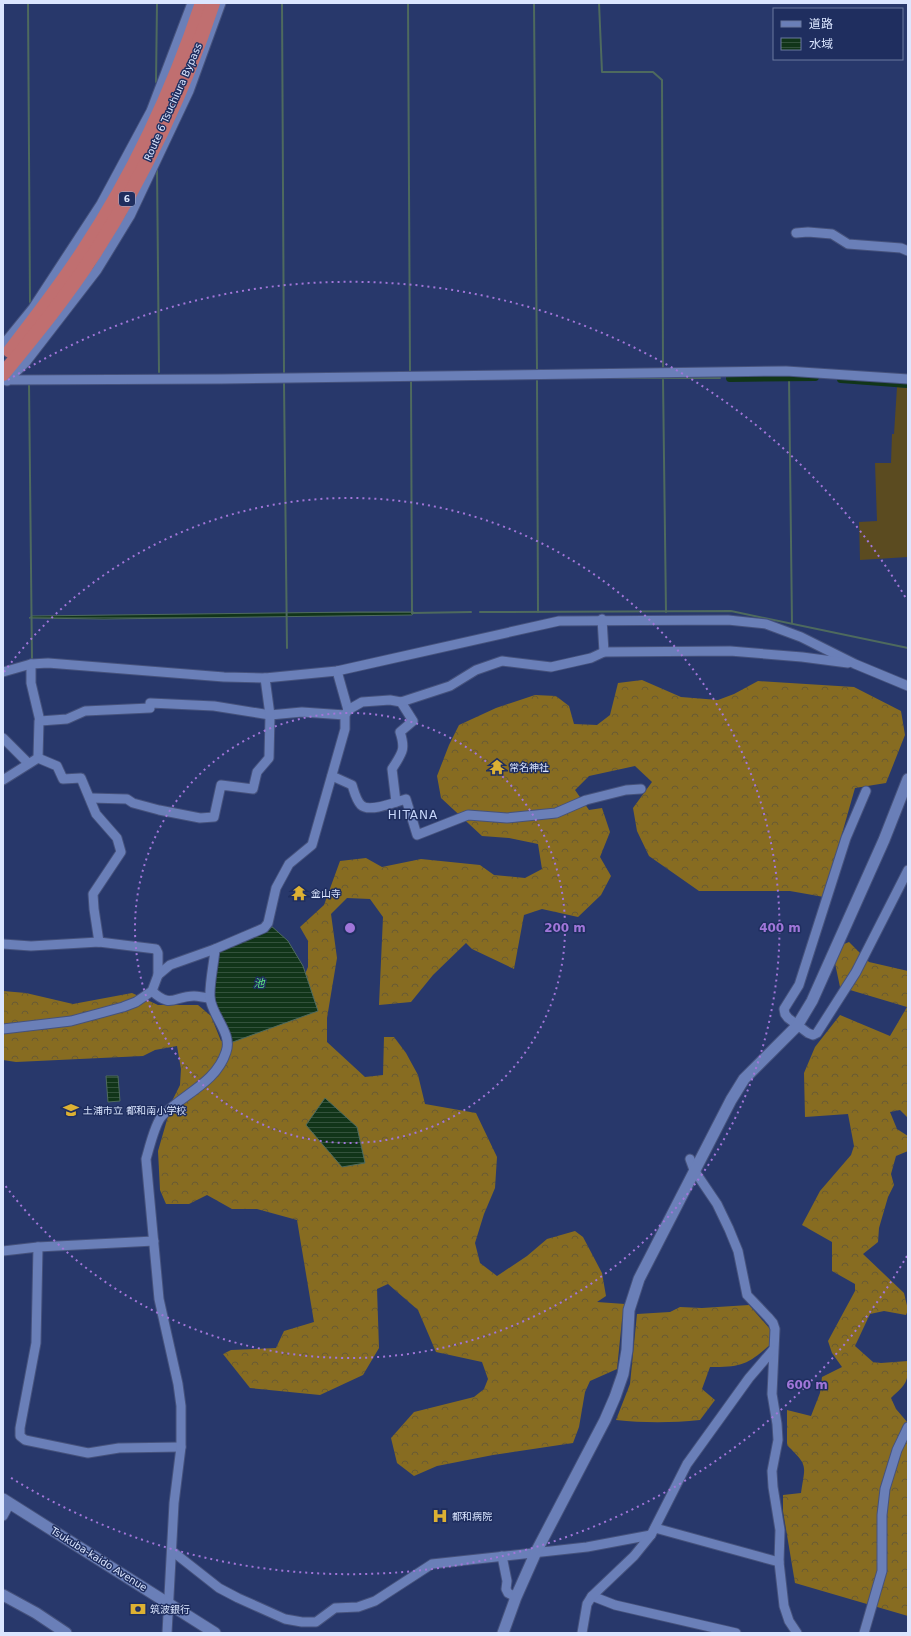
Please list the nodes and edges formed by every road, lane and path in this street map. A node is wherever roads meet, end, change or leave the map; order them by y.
1 (192, 3) edge
2 (202, 3) edge
3 (213, 3) edge
4 (221, 3) edge
5 (796, 233) dead end
6 (908, 251) edge
7 (3, 345) edge
8 (3, 359) edge
9 (908, 379) edge
10 (4, 380) edge
11 (602, 619) junction
12 (604, 652) junction
13 (31, 664) junction
14 (855, 664) junction
15 (337, 671) junction
16 (3, 672) edge
17 (266, 678) junction
18 (908, 686) edge
19 (401, 702) junction
20 (347, 713) junction
21 (270, 715) junction
22 (40, 721) junction
23 (3, 738) edge
24 (38, 758) junction
25 (28, 763) junction
26 (332, 776) junction
27 (3, 780) edge
28 (908, 780) edge
29 (641, 789) dead end
30 (866, 791) dead end
31 (90, 798) junction
32 (396, 802) junction
33 (908, 870) edge
34 (99, 942) junction
35 (3, 944) edge
36 (215, 949) junction
37 (158, 975) junction
38 (152, 991) junction
39 (210, 998) junction
40 (797, 1026) junction
41 (3, 1029) edge
42 (690, 1159) dead end
43 (694, 1170) junction
44 (154, 1241) junction
45 (38, 1247) junction
46 (3, 1251) edge
47 (773, 1350) junction
48 (908, 1427) edge
49 (181, 1447) junction
50 (7, 1501) edge
51 (3, 1516) edge
52 (653, 1531) junction
53 (172, 1551) junction
54 (536, 1552) junction
55 (502, 1556) junction
56 (778, 1562) junction
57 (3, 1595) edge
58 (592, 1596) junction
59 (516, 1597) junction
60 (168, 1603) junction
61 (66, 1633) edge
62 (167, 1633) edge
63 (215, 1633) edge
64 (503, 1633) edge
65 (582, 1633) edge
66 (736, 1633) edge
67 (797, 1633) edge
68 (864, 1633) edge

1 - 7 street
2 - 8 highway, Route 6 Tsuchiura Bypass / 6
3 - 10 highway, Route 6 Tsuchiura Bypass / 6
4 - 10 street
5 - 6 street
9 - 10 street
11 - 12 street
11 - 14 street
11 - 15 street
12 - 14 street
12 - 19 street
13 - 16 street
13 - 17 street
13 - 22 street
14 - 18 street
15 - 17 street
15 - 20 street
17 - 21 street
19 - 20 street
19 - 32 street
20 - 21 street
20 - 26 street
21 - 22 street
21 - 31 street
22 - 24 street
23 - 25 street
24 - 25 street
24 - 31 street
25 - 27 street
26 - 32 street
26 - 36 street
28 - 40 street
29 - 32 street
30 - 40 street
31 - 34 street
33 - 40 street
34 - 35 street
34 - 37 street
36 - 37 street
36 - 39 street
37 - 38 street
38 - 39 street
38 - 41 street
39 - 44 street
40 - 43 street
42 - 43 street
43 - 47 street
43 - 54 street
44 - 45 street
44 - 49 street
45 - 46 street
45 - 49 street
47 - 52 street
47 - 56 street
48 - 68 street
49 - 53 street
50 - 51 street
50 - 60 street, Tsukuba-kaido Avenue
52 - 54 street
52 - 56 street
52 - 58 street
53 - 55 street
53 - 60 street
54 - 55 street
54 - 59 street
55 - 59 street
56 - 67 street
57 - 61 street
58 - 65 street
58 - 66 street
59 - 64 street
60 - 62 street
60 - 63 street, Tsukuba-kaido Avenue

